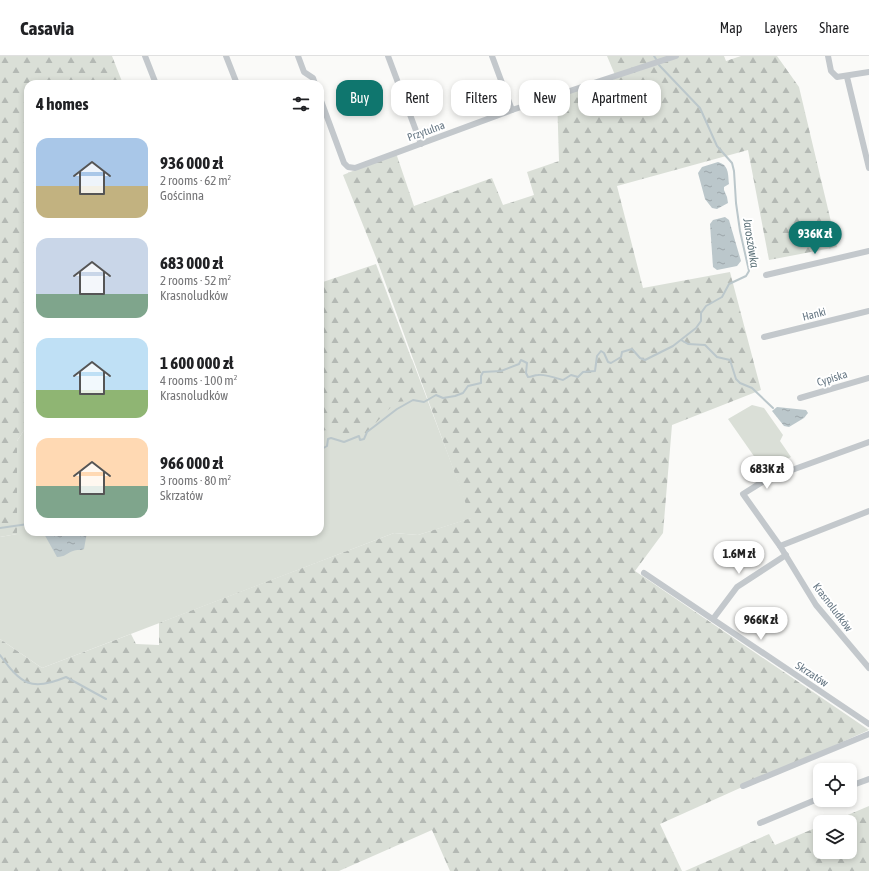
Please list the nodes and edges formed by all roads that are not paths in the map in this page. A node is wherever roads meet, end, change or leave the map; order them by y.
1 (146, 56) edge
2 (226, 56) edge
3 (298, 56) edge
4 (388, 56) edge
5 (492, 56) edge
6 (676, 56) edge
7 (828, 56) edge
8 (869, 72) edge
9 (847, 77) junction
10 (155, 80) edge
11 (235, 80) edge
12 (314, 80) edge
13 (324, 110) edge
14 (512, 110) junction
15 (420, 144) junction
16 (869, 168) edge
17 (869, 251) edge
18 (766, 275) dead end
19 (869, 310) edge
20 (764, 337) dead end
21 (869, 378) edge
22 (800, 398) dead end
23 (869, 442) edge
24 (869, 511) edge
25 (780, 546) junction
26 (786, 555) junction
27 (644, 573) dead end
28 (713, 619) junction
29 (869, 668) edge
30 (869, 724) edge
31 (869, 734) edge
32 (869, 779) edge
33 (857, 783) edge
34 (743, 786) dead end
35 (813, 801) edge
36 (760, 823) dead end

1 - 10 street
2 - 11 street
3 - 12 street
4 - 15 street
5 - 14 street
6 - 14 street, Przytulna
7 - 9 street
8 - 9 street
9 - 16 street
13 - 15 street, Przytulna
14 - 15 street, Przytulna
17 - 18 street
19 - 20 street, Hanki
21 - 22 street, Cypiska
23 - 25 street, Krasnoludków
24 - 25 street
25 - 26 street, Krasnoludków
26 - 28 street
26 - 29 street, Krasnoludków
27 - 28 street, Skrzatów
28 - 30 street, Skrzatów
31 - 34 street
32 - 33 street
35 - 36 street

